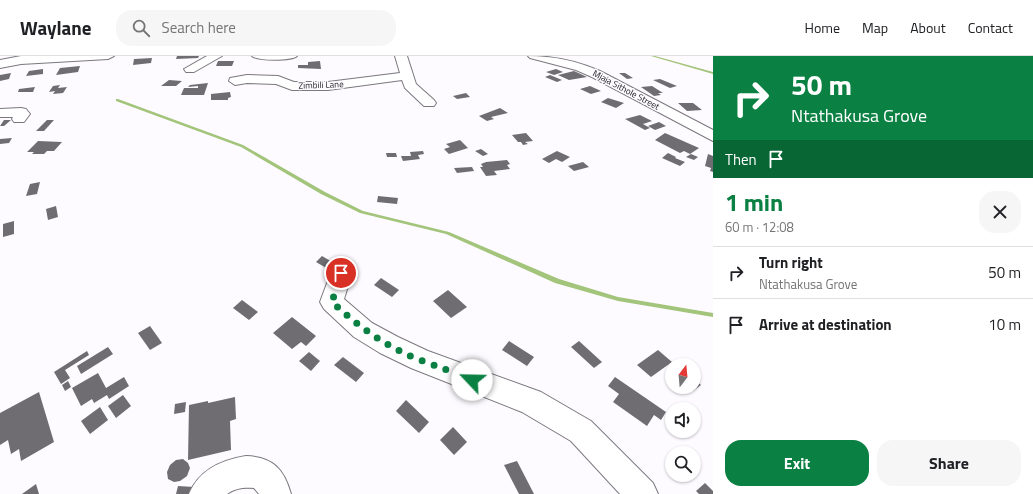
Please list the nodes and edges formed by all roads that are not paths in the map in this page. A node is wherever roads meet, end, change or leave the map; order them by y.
1 (108, 56) edge
2 (216, 56) edge
3 (258, 56) edge
4 (290, 56) edge
5 (401, 56) edge
6 (534, 56) edge
7 (0, 64) edge
8 (190, 69) dead end
9 (406, 76) junction
10 (235, 81) dead end
11 (292, 86) junction
12 (249, 92) dead end
13 (429, 103) dead end
14 (0, 113) edge
15 (19, 119) dead end
16 (713, 136) edge
17 (341, 273) dead end
18 (205, 494) edge
19 (275, 494) edge
20 (642, 494) edge

1 - 7 street
2 - 8 street
3 - 4 street
5 - 9 street
6 - 16 street, Mjaja Sithole Street
9 - 11 street, Zimbili Lane
9 - 13 street
10 - 11 street, Zimbili Lane
11 - 12 street
14 - 15 street
17 - 20 street
18 - 19 street

